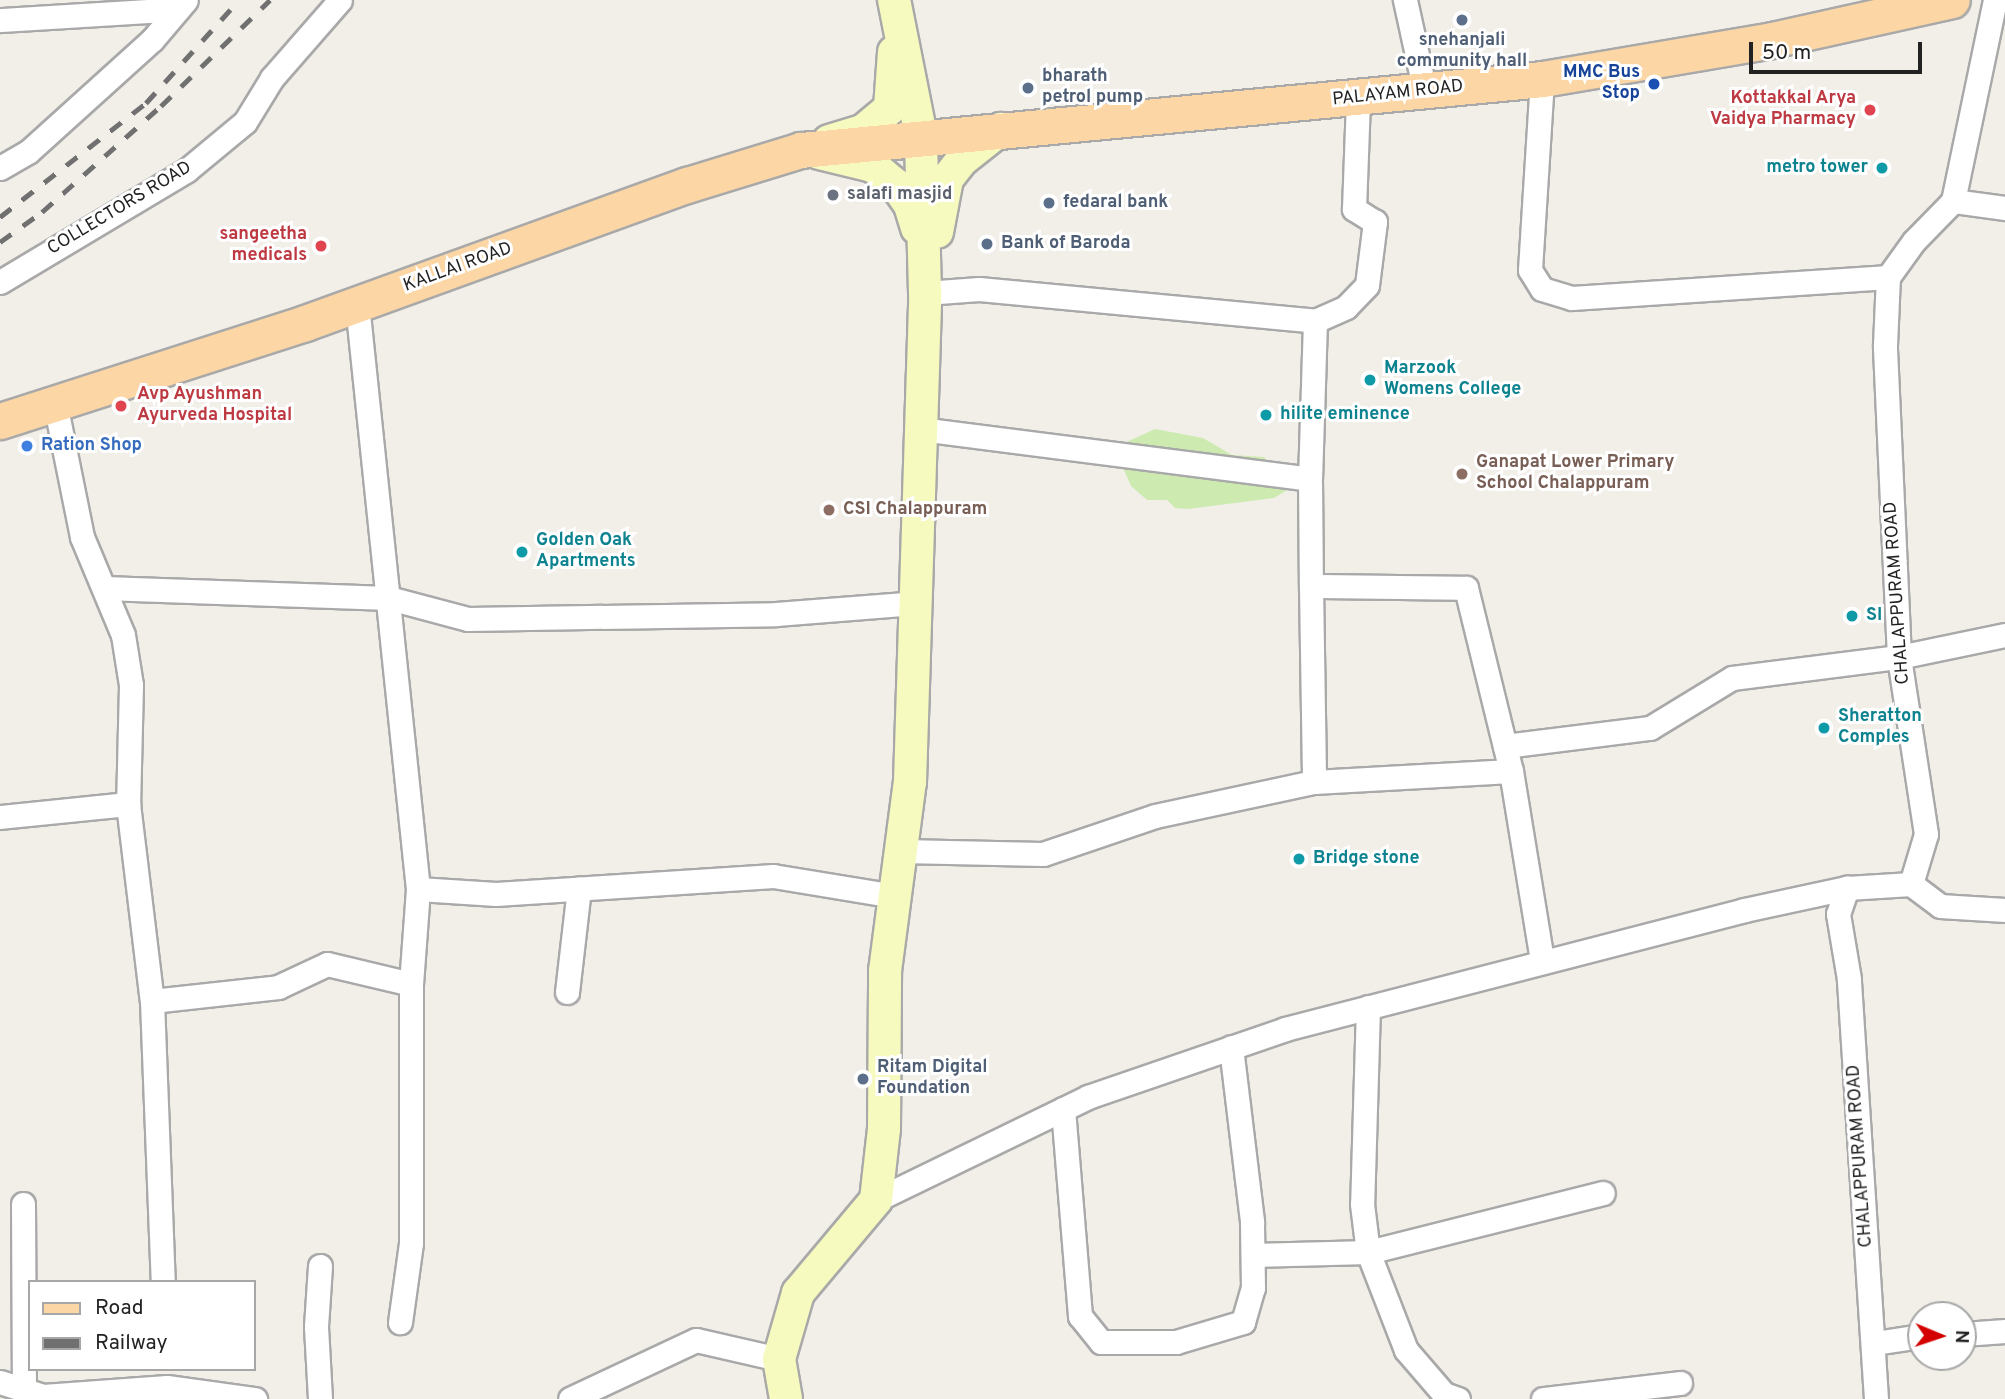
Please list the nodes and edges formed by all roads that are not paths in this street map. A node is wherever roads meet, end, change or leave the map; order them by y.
1 (340, 0) edge
2 (1405, 0) edge
3 (1952, 0) edge
4 (1995, 0) edge
5 (182, 5) edge
6 (896, 9) edge
7 (0, 20) edge
8 (1542, 79) junction
9 (1424, 92) junction
10 (1358, 98) junction
11 (1001, 129) junction
12 (921, 136) junction
13 (801, 150) junction
14 (0, 168) edge
15 (1952, 201) junction
16 (2005, 208) edge
17 (922, 253) junction
18 (1888, 277) junction
19 (0, 282) edge
20 (925, 293) junction
21 (357, 304) junction
22 (1315, 321) junction
23 (55, 403) junction
24 (0, 421) edge
25 (920, 429) junction
26 (1310, 479) junction
27 (1311, 586) junction
28 (104, 588) junction
29 (389, 598) junction
30 (915, 603) junction
31 (2005, 635) edge
32 (1899, 657) junction
33 (1505, 746) junction
34 (1511, 771) junction
35 (1314, 782) junction
36 (128, 804) junction
37 (0, 817) edge
38 (901, 851) junction
39 (1911, 884) junction
40 (1847, 888) junction
41 (418, 889) junction
42 (579, 889) junction
43 (895, 895) junction
44 (2005, 910) edge
45 (1542, 961) junction
46 (411, 984) junction
47 (567, 992) dead end
48 (152, 1002) junction
49 (1368, 1007) junction
50 (1231, 1048) junction
51 (1063, 1109) junction
52 (1603, 1193) dead end
53 (876, 1200) junction
54 (23, 1204) dead end
55 (1367, 1252) junction
56 (1253, 1255) junction
57 (320, 1266) dead end
58 (163, 1280) edge
59 (400, 1322) dead end
60 (2005, 1331) edge
61 (1977, 1333) edge
62 (1907, 1338) edge
63 (1875, 1343) junction
64 (779, 1359) junction
65 (166, 1378) edge
66 (0, 1382) edge
67 (1681, 1383) dead end
68 (24, 1389) junction
69 (1629, 1394) edge
70 (255, 1399) edge
71 (320, 1399) edge
72 (570, 1399) edge
73 (786, 1399) edge
74 (1458, 1399) edge
75 (1543, 1399) edge
76 (1876, 1399) edge

1 - 19 street, COLLECTORS ROAD
2 - 9 street
3 - 8 main road, PALAYAM ROAD
4 - 15 street
5 - 7 street
5 - 14 street
6 - 12 main road
6 - 13 main road
8 - 9 main road, PALAYAM ROAD
8 - 18 street
9 - 10 main road, PALAYAM ROAD
10 - 11 main road, PALAYAM ROAD
10 - 22 street
11 - 12 main road, PALAYAM ROAD
11 - 20 main road
12 - 13 main road, KALLAI ROAD
12 - 17 main road
13 - 17 main road
13 - 21 main road, KALLAI ROAD
15 - 16 street
15 - 18 street
17 - 20 main road
18 - 32 street, CHALAPPURAM ROAD
20 - 22 street
20 - 25 main road
21 - 23 main road, KALLAI ROAD
21 - 29 street
22 - 26 street
23 - 24 main road, KALLAI ROAD
23 - 28 street
25 - 26 street
25 - 30 main road
26 - 27 street
27 - 33 street
27 - 35 street
28 - 29 street
28 - 36 street
29 - 30 street
29 - 41 street
30 - 38 main road
31 - 32 street
32 - 33 street
32 - 39 street, CHALAPPURAM ROAD
33 - 34 street
34 - 35 street
34 - 45 street
35 - 38 street
36 - 37 street
36 - 48 street
38 - 43 main road
39 - 40 street
39 - 44 street
40 - 45 street
40 - 63 street, CHALAPPURAM ROAD
41 - 42 street
41 - 46 street
42 - 43 street
42 - 47 street
43 - 53 main road
45 - 49 street
46 - 48 street
46 - 59 street
48 - 58 street
49 - 50 street
49 - 55 street
50 - 51 street
50 - 56 street
51 - 53 street
51 - 56 street
52 - 55 street
53 - 64 main road
54 - 68 street
55 - 56 street
55 - 74 street
57 - 71 street
60 - 61 street
62 - 63 street
63 - 76 street, CHALAPPURAM ROAD
64 - 72 street
64 - 73 main road
65 - 68 street
65 - 70 street
66 - 68 street
67 - 69 street
69 - 75 street

